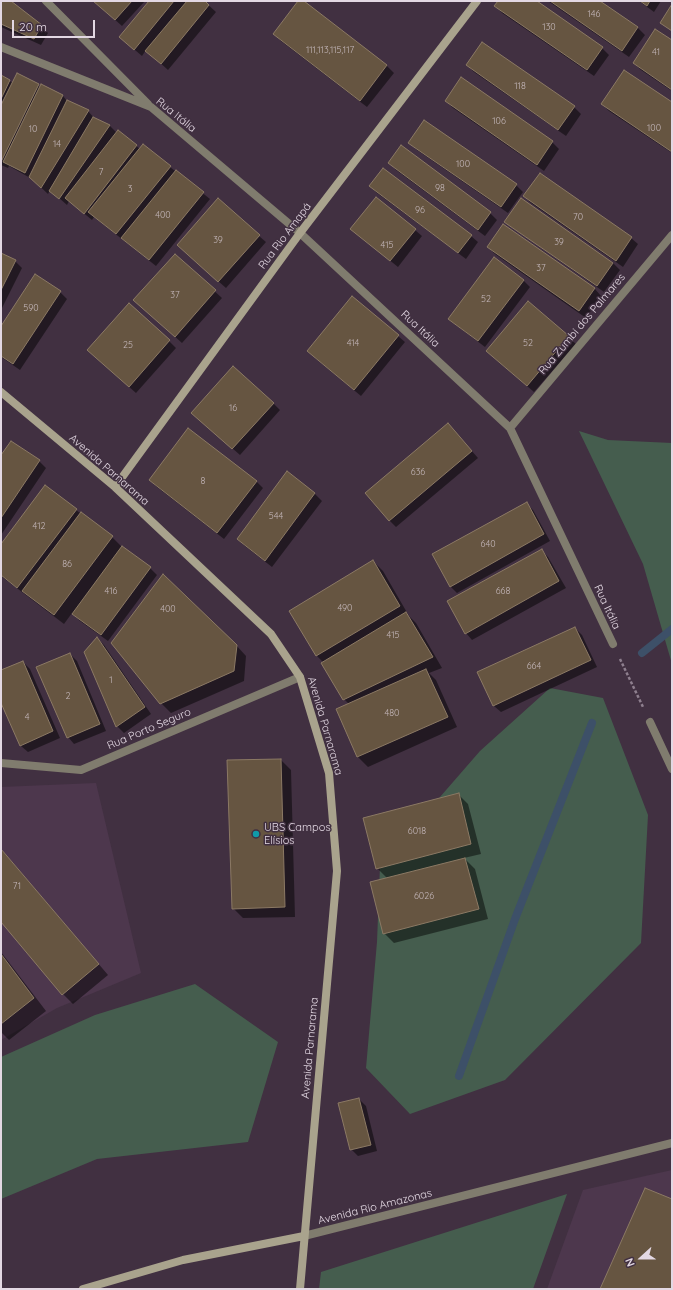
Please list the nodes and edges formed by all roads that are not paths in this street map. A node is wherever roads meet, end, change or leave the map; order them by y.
1 (46, 1) edge
2 (478, 1) edge
3 (1, 47) edge
4 (151, 107) junction
5 (300, 233) junction
6 (672, 235) edge
7 (1, 392) edge
8 (510, 428) junction
9 (115, 487) junction
10 (613, 644) road end
11 (300, 677) junction
12 (650, 722) road end
13 (1, 763) edge
14 (672, 769) edge
15 (672, 1143) edge
16 (304, 1236) junction
17 (83, 1289) edge
18 (300, 1289) edge

1 - 4 street
2 - 5 street, Rua Rio Amapá
3 - 4 street, Rua Itália
4 - 5 street, Rua Itália
5 - 8 street, Rua Itália
5 - 9 street, Rua Rio Amapá
6 - 8 street, Rua Zumbi dos Palmares
7 - 9 street, Avenida Parnarama
8 - 10 street, Rua Itália
9 - 11 street, Avenida Parnarama
11 - 13 street, Rua Porto Seguro
11 - 16 street, Avenida Parnarama
12 - 14 street
15 - 16 street, Avenida Rio Amazonas
16 - 17 street, Avenida Rio Amazonas
16 - 18 street, Avenida Parnarama

